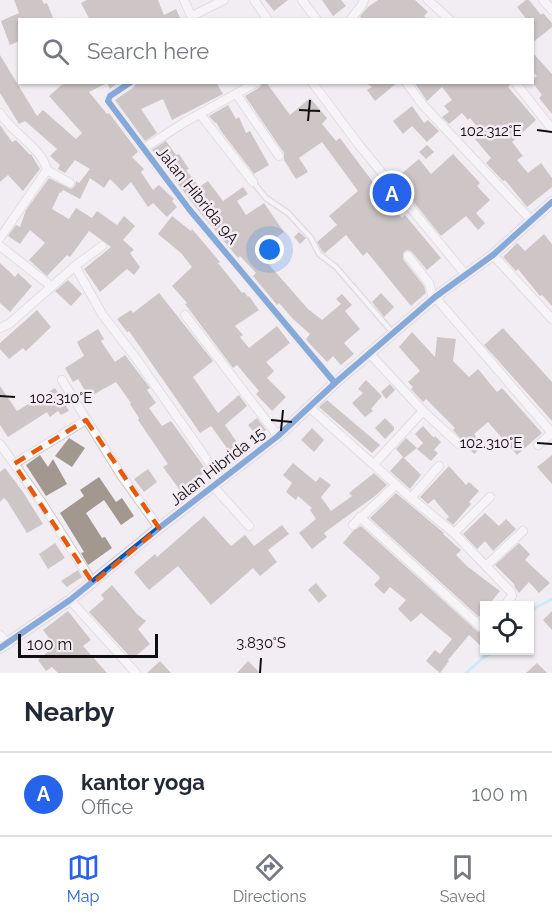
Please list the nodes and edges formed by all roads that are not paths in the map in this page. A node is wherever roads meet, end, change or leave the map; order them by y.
1 (184, 0) edge
2 (224, 0) edge
3 (254, 0) edge
4 (302, 0) edge
5 (364, 0) edge
6 (428, 0) edge
7 (543, 0) edge
8 (552, 10) edge
9 (192, 18) edge
10 (267, 18) edge
11 (316, 18) edge
12 (352, 18) edge
13 (448, 18) edge
14 (128, 84) edge
15 (254, 84) edge
16 (313, 84) edge
17 (408, 84) edge
18 (517, 84) edge
19 (237, 95) junction
20 (0, 113) edge
21 (200, 114) junction
22 (552, 129) edge
23 (143, 149) junction
24 (279, 156) dead end
25 (46, 170) junction
26 (253, 182) joint
27 (70, 183) dead end
28 (552, 202) edge
29 (531, 220) junction
30 (0, 238) edge
31 (0, 246) edge
32 (102, 246) dead end
33 (494, 255) junction
34 (408, 256) dead end
35 (75, 266) junction
36 (465, 273) junction
37 (51, 286) junction
38 (434, 298) junction
39 (185, 315) dead end
40 (552, 319) edge
41 (0, 328) edge
42 (393, 334) junction
43 (370, 354) junction
44 (62, 380) dead end
45 (335, 383) junction
46 (309, 407) junction
47 (423, 411) junction
48 (86, 420) junction
49 (552, 433) edge
50 (278, 436) junction
51 (0, 444) edge
52 (459, 444) dead end
53 (538, 445) dead end
54 (14, 464) junction
55 (374, 464) junction
56 (439, 466) dead end
57 (218, 484) junction
58 (396, 485) junction
59 (490, 497) dead end
60 (411, 498) junction
61 (360, 517) junction
62 (353, 525) dead end
63 (249, 526) dead end
64 (159, 528) junction
65 (523, 531) dead end
66 (454, 533) junction
67 (486, 566) junction
68 (93, 583) junction
69 (70, 600) junction
70 (508, 601) edge
71 (480, 626) edge
72 (0, 635) edge
73 (4, 646) edge
74 (136, 673) edge

1 - 9 street
2 - 9 street
3 - 10 street
4 - 11 street
5 - 12 street
6 - 13 street
7 - 8 street
14 - 23 street, Jalan Hibrida 9A
15 - 19 street
16 - 36 street
17 - 29 street
18 - 22 street
19 - 21 street
19 - 24 street
20 - 25 street
21 - 23 street
21 - 26 street
23 - 45 street, Jalan Hibrida 9A
25 - 27 street
25 - 30 street
26 - 42 lane
28 - 29 street, Jalan Hibrida 15
29 - 33 street, Jalan Hibrida 15
31 - 37 street
32 - 35 street
33 - 36 street, Jalan Hibrida 15
33 - 40 street
34 - 38 street
35 - 37 street
35 - 57 street
36 - 38 street, Jalan Hibrida 15
37 - 41 street
38 - 42 street, Jalan Hibrida 15
38 - 49 street
39 - 50 street
42 - 43 street, Jalan Hibrida 15
43 - 45 street, Jalan Hibrida 15
43 - 47 street
44 - 48 street
45 - 46 street, Jalan Hibrida 15
46 - 50 street, Jalan Hibrida 15
46 - 55 street
47 - 52 street
47 - 55 street
48 - 54 street
48 - 64 street
49 - 53 street
50 - 57 street, Jalan Hibrida 15
51 - 54 street
54 - 68 street
55 - 58 street
56 - 60 street
57 - 63 street
57 - 64 street, Jalan Hibrida 15
58 - 60 street
58 - 61 street
59 - 66 street
60 - 66 street
61 - 62 street
61 - 71 street
64 - 68 street, Jalan Hibrida 15
65 - 67 street
66 - 67 street
67 - 70 street
68 - 69 street, Jalan Hibrida 15
69 - 73 street, Jalan Hibrida 15
69 - 74 street
72 - 73 street

